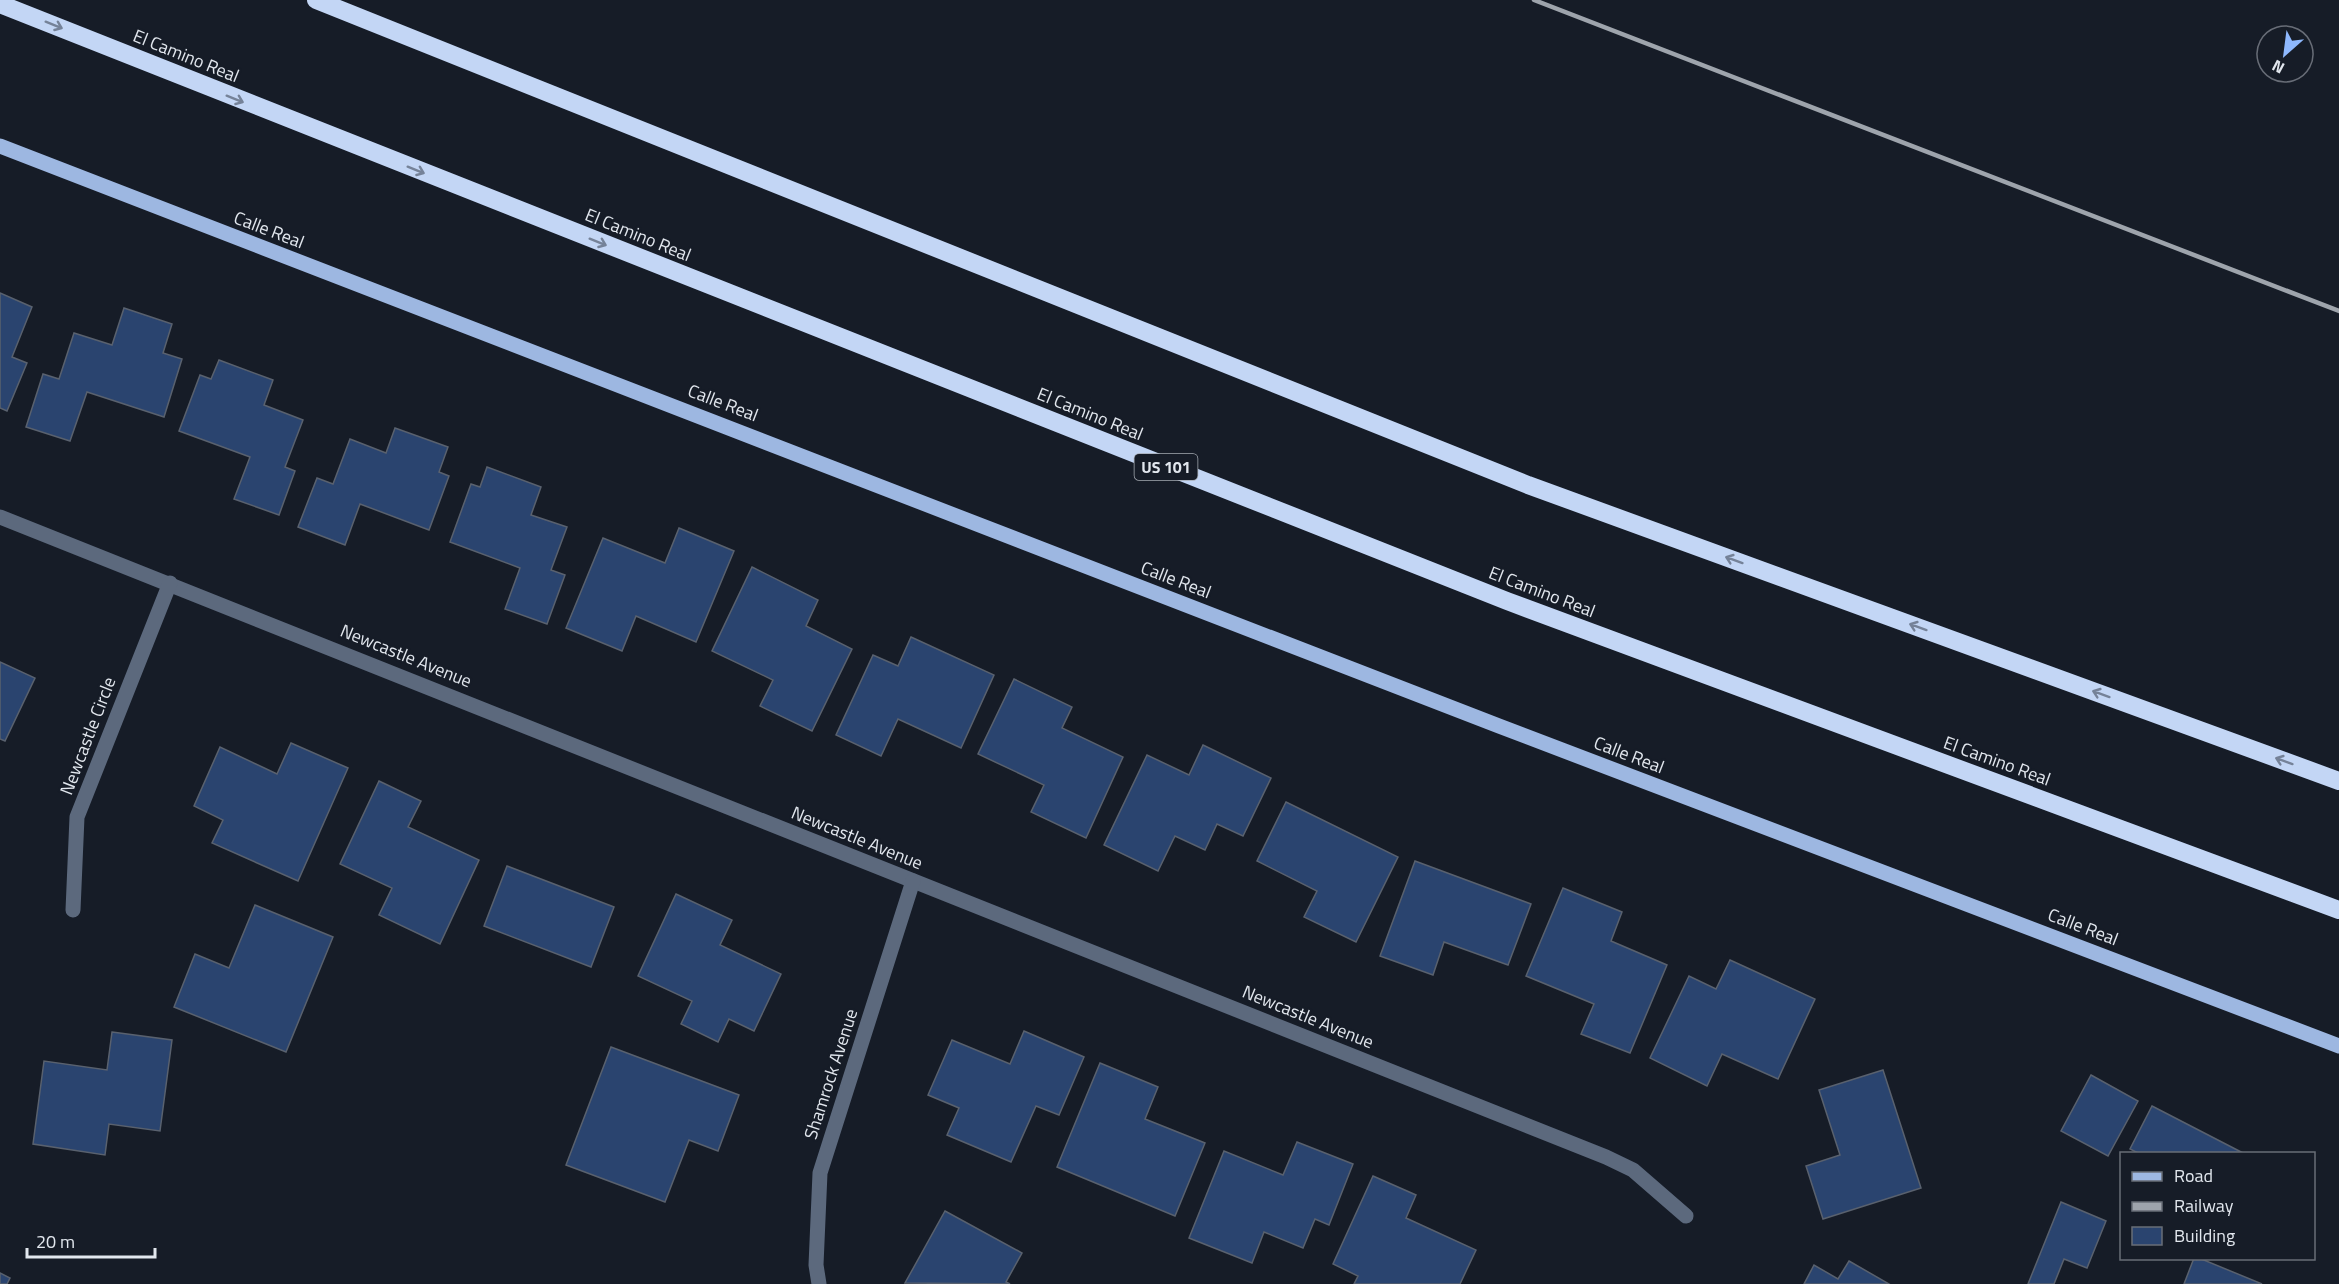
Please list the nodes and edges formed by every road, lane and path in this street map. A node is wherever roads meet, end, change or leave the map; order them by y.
1 (316, 0) edge
2 (0, 4) edge
3 (0, 146) edge
4 (0, 517) edge
5 (170, 583) junction
6 (2339, 781) edge
7 (913, 881) junction
8 (73, 910) dead end
9 (2339, 910) edge
10 (2339, 1046) edge
11 (1686, 1216) dead end
12 (819, 1284) edge

6 -> 1 highway
2 -> 9 highway, El Camino Real / US 101
3 - 10 main road, Calle Real
4 - 5 street, Newcastle Avenue
5 - 7 street, Newcastle Avenue
5 - 8 street, Newcastle Circle
7 - 11 street, Newcastle Avenue
7 - 12 street, Shamrock Avenue

